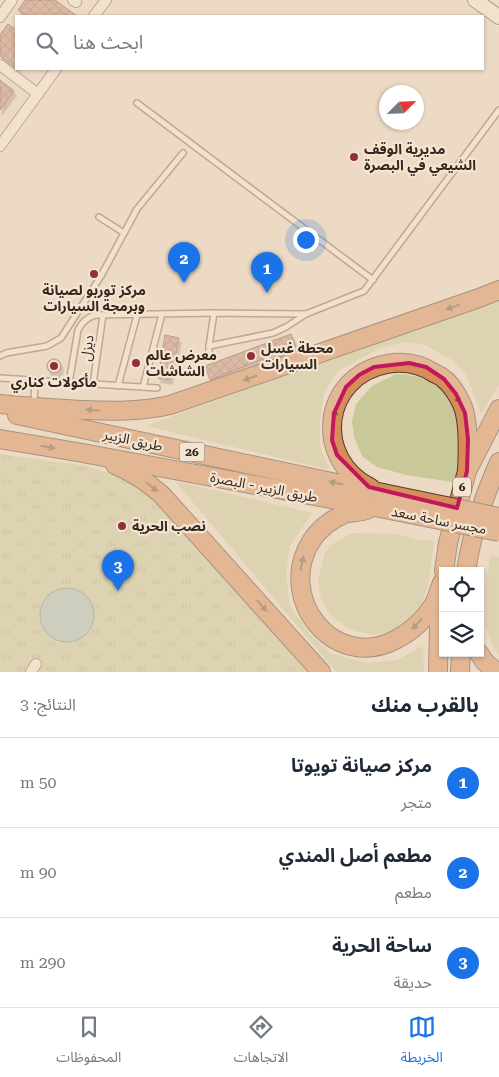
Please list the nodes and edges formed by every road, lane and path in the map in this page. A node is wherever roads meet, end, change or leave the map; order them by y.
1 (12, 0) edge
2 (106, 0) edge
3 (475, 0) edge
4 (95, 15) edge
5 (0, 17) edge
6 (499, 17) edge
7 (0, 65) edge
8 (55, 70) edge
9 (38, 94) junction
10 (137, 103) dead end
11 (499, 110) edge
12 (4, 133) edge
13 (0, 146) edge
14 (183, 153) dead end
15 (99, 217) dead end
16 (124, 233) junction
17 (373, 280) junction
18 (499, 290) edge
19 (214, 312) junction
20 (162, 314) junction
21 (306, 314) junction
22 (103, 315) junction
23 (137, 315) junction
24 (209, 346) junction
25 (209, 354) dead end
26 (0, 356) edge
27 (0, 378) edge
28 (35, 381) junction
29 (70, 383) junction
30 (93, 384) junction
31 (118, 386) junction
32 (143, 387) junction
33 (157, 388) dead end
34 (0, 404) edge
35 (34, 407) junction
36 (499, 409) edge
37 (0, 412) edge
38 (0, 439) edge
39 (77, 452) junction
40 (499, 462) edge
41 (467, 471) junction
42 (382, 500) junction
43 (499, 517) edge
44 (499, 532) edge
45 (444, 567) edge
46 (467, 567) edge
47 (439, 589) edge
48 (440, 612) edge
49 (461, 657) edge
50 (482, 657) edge
51 (321, 672) edge
52 (438, 672) edge
53 (460, 672) edge
54 (496, 672) edge

1 - 5 street
2 - 4 street
3 - 6 street
7 - 9 street
8 - 9 street
9 - 12 street
10 - 17 lane
11 - 17 lane
12 - 13 street
14 - 16 lane
15 - 16 lane
16 - 26 lane
17 - 21 lane
18 -> 35 highway
19 - 20 lane
19 - 21 lane
19 - 24 lane
20 - 23 lane
20 - 32 lane
21 - 24 lane
22 - 23 lane
22 - 29 lane
22 - 30 lane, ديزل
23 - 31 lane
24 - 25 lane
27 - 28 lane
28 - 29 lane
28 - 35 lane
29 - 30 lane
30 - 31 lane
31 - 32 lane
32 - 33 lane
34 - 35 highway
36 - 41 highway, 6
42 -> 37 highway, طريق الزبير / 26
38 -> 39 highway, طريق الزبير - البصرة / 26
39 - 42 highway, طريق الزبير - البصرة / 26
39 -> 51 highway
40 - 46 highway, 6
42 -> 41 highway
41 - 45 highway, 6
42 - 43 highway, مجسر ساحة سعد / 26, bridge
42 - 44 highway, مجسر ساحة سعد / 26, bridge
47 -> 42 highway
48 - 52 highway, 6
49 - 53 highway
50 - 54 highway

